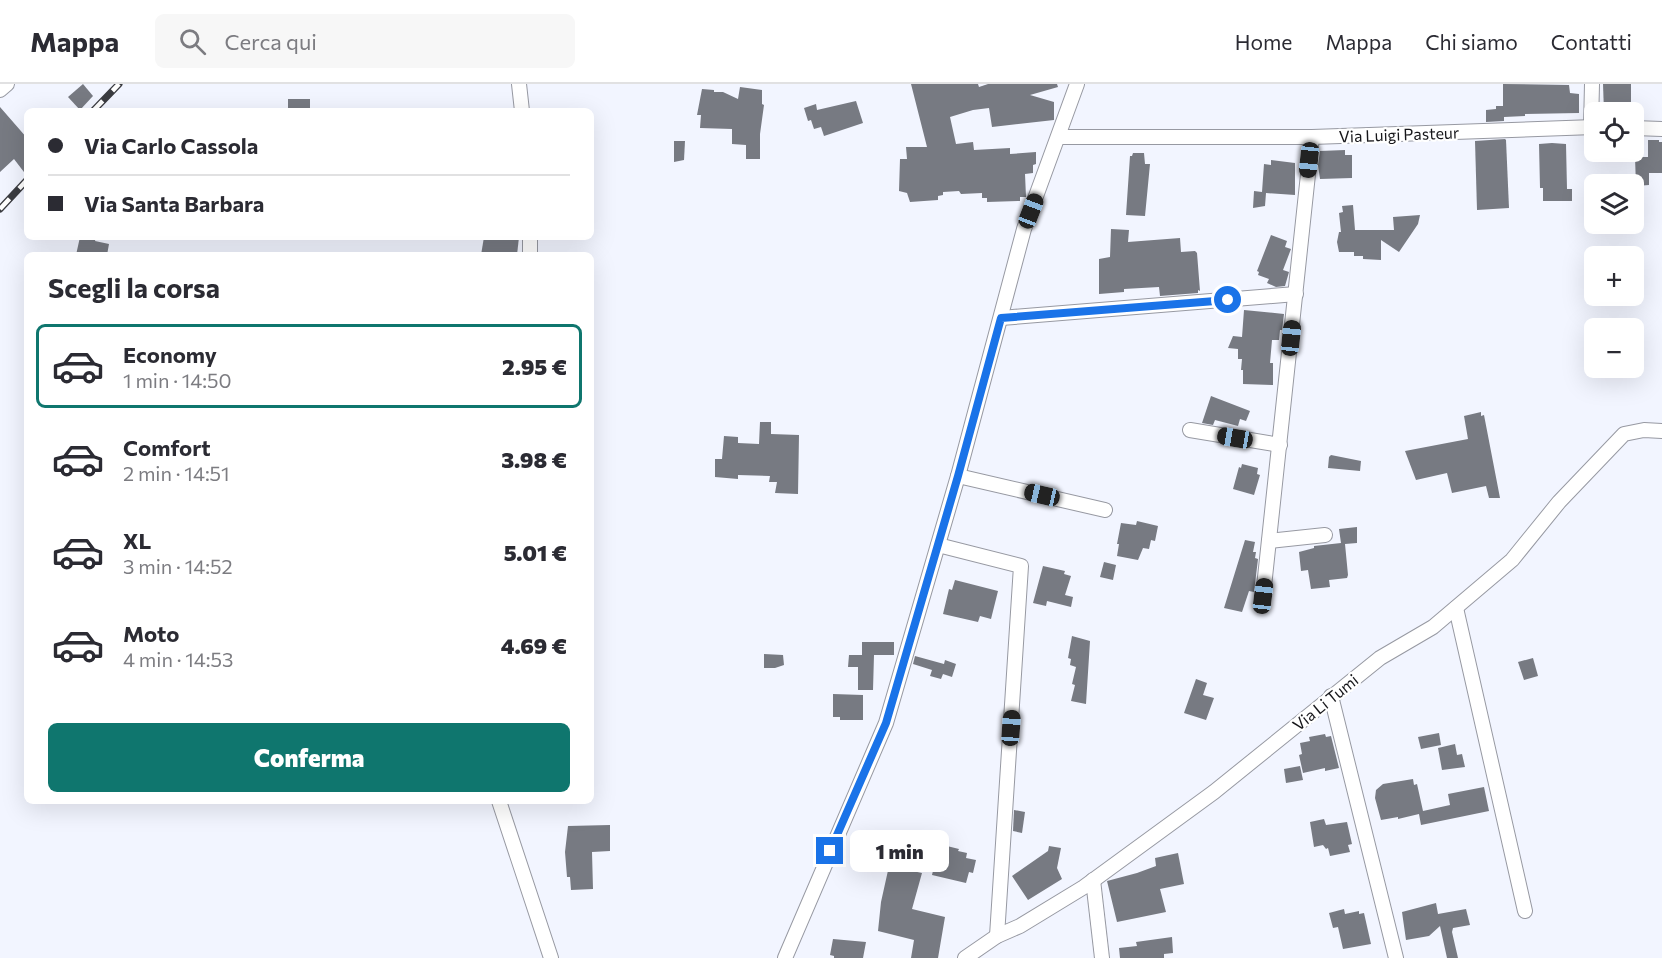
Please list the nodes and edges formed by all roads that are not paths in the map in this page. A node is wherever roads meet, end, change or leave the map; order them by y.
1 (8, 84) edge
2 (519, 84) edge
3 (1077, 84) edge
4 (1592, 84) edge
5 (0, 90) edge
6 (1592, 102) edge
7 (522, 108) edge
8 (1584, 127) edge
9 (1644, 129) edge
10 (1662, 129) edge
11 (1059, 136) junction
12 (1312, 138) junction
13 (1296, 294) junction
14 (1001, 318) junction
15 (1190, 430) dead end
16 (1662, 431) edge
17 (1280, 446) junction
18 (958, 476) junction
19 (1105, 510) dead end
20 (1325, 535) dead end
21 (1269, 541) junction
22 (938, 545) junction
23 (1263, 596) dead end
24 (1456, 608) junction
25 (1331, 696) junction
26 (500, 804) edge
27 (1093, 880) junction
28 (1525, 911) dead end
29 (997, 936) junction
30 (551, 958) edge
31 (784, 958) edge
32 (965, 958) edge
33 (1102, 958) edge
34 (1396, 958) edge

1 - 5 street
2 - 7 street
3 - 11 street
4 - 6 street
8 - 12 street, Via Luigi Pasteur
9 - 10 street
11 - 12 street, Via Luigi Pasteur
11 - 14 street
12 - 13 street
13 - 14 street
13 - 17 street
14 - 18 street
15 - 17 street
16 - 24 street, Via Li Tumi
17 - 21 street
18 - 19 street
18 - 22 street
20 - 21 street
21 - 23 street
22 - 29 street
22 - 31 street
24 - 25 street, Via Li Tumi
24 - 28 street
25 - 27 street, Via Li Tumi
25 - 34 street
26 - 30 street
27 - 29 street, Via Li Tumi
27 - 33 street
29 - 32 street, Via Li Tumi

